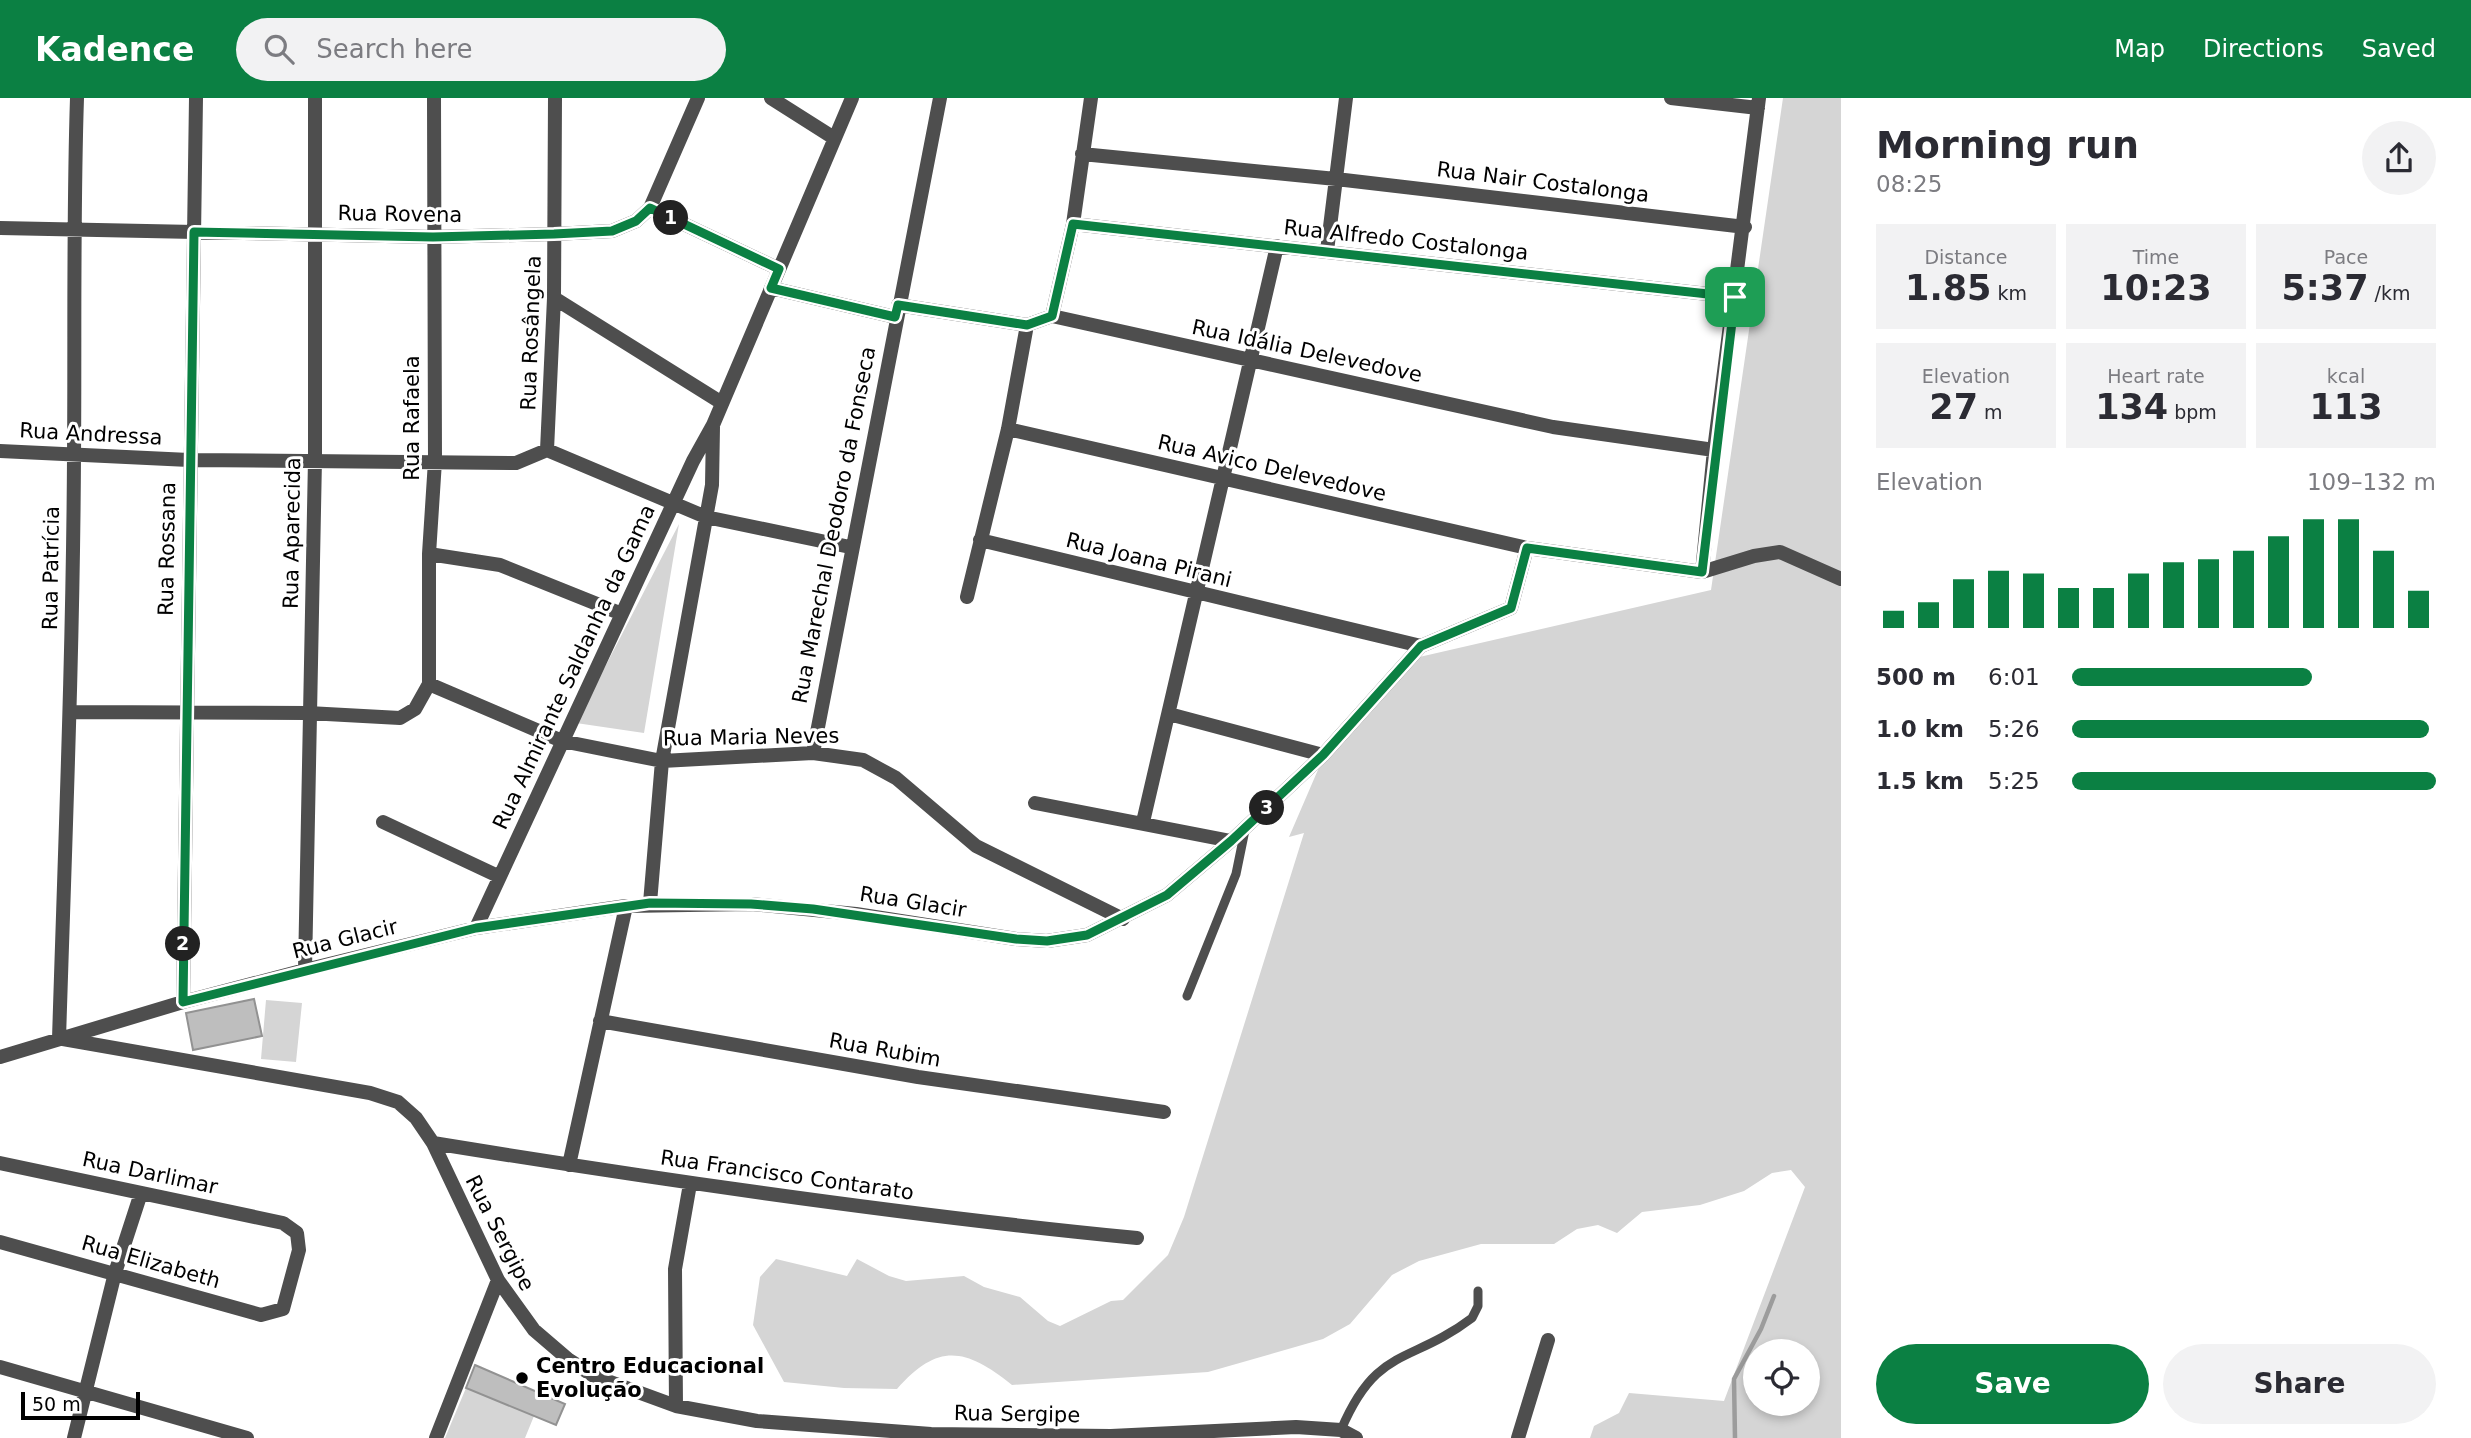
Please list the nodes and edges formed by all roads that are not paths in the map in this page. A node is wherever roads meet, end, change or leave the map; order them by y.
1 (77, 98) edge
2 (196, 98) edge
3 (315, 98) edge
4 (434, 98) edge
5 (555, 98) edge
6 (698, 98) edge
7 (771, 98) edge
8 (852, 98) edge
9 (940, 98) edge
10 (1091, 98) edge
11 (1346, 98) edge
12 (1671, 98) edge
13 (1759, 103) edge
14 (834, 138) junction
15 (1082, 154) junction
16 (1336, 179) junction
17 (650, 208) junction
18 (1073, 224) junction
19 (1745, 227) junction
20 (0, 228) edge
21 (73, 230) junction
22 (194, 232) junction
23 (316, 234) junction
24 (554, 234) junction
25 (433, 237) junction
26 (1277, 246) junction
27 (1327, 251) junction
28 (779, 269) junction
29 (771, 288) junction
30 (1735, 297) junction
31 (554, 298) junction
32 (897, 311) junction
33 (1052, 316) junction
34 (1027, 325) junction
35 (1248, 360) junction
36 (722, 403) junction
37 (713, 425) junction
38 (1008, 429) junction
39 (547, 450) junction
40 (1714, 450) junction
41 (0, 451) edge
42 (74, 456) junction
43 (315, 459) junction
44 (189, 460) junction
45 (435, 461) junction
46 (1221, 478) junction
47 (673, 505) junction
48 (706, 517) junction
49 (980, 540) junction
50 (850, 547) junction
51 (1527, 548) junction
52 (429, 554) junction
53 (1702, 572) junction
54 (1841, 579) edge
55 (1196, 592) junction
56 (967, 597) dead end
57 (622, 614) junction
58 (1421, 646) junction
59 (429, 684) junction
60 (185, 711) junction
61 (70, 712) junction
62 (308, 713) junction
63 (1169, 715) junction
64 (562, 741) junction
65 (813, 753) junction
66 (1323, 755) junction
67 (662, 761) junction
68 (1035, 803) dead end
69 (383, 822) dead end
70 (1143, 822) junction
71 (1245, 828) junction
72 (1231, 841) junction
73 (498, 876) junction
74 (650, 903) junction
75 (626, 906) junction
76 (1123, 919) junction
77 (476, 928) junction
78 (305, 970) junction
79 (1187, 996) dead end
80 (183, 1002) junction
81 (600, 1021) junction
82 (59, 1039) junction
83 (0, 1058) edge
84 (1164, 1112) dead end
85 (433, 1143) junction
86 (0, 1163) edge
87 (569, 1165) junction
88 (690, 1184) junction
89 (141, 1193) junction
90 (1137, 1238) dead end
91 (0, 1242) edge
92 (115, 1273) junction
93 (498, 1280) junction
94 (1478, 1291) dead end
95 (287, 1303) joint
96 (1548, 1340) dead end
97 (0, 1367) edge
98 (85, 1392) junction
99 (676, 1406) junction
100 (1340, 1430) junction
101 (805, 1432) edge
102 (74, 1438) edge
103 (247, 1438) edge
104 (436, 1438) edge
105 (1356, 1438) edge
106 (1518, 1438) edge

1 - 21 street, Rua Patrícia
2 - 22 street, Rua Rossana
3 - 23 street, Rua Aparecida
4 - 25 street, Rua Rafaela
5 - 24 street, Rua Rosângela
6 - 17 street
7 - 14 street
8 - 14 street, Rua Almirante Saldanha da Gama
9 - 32 street, Rua Marechal Deodoro da Fonseca
10 - 15 street
11 - 16 street
12 - 13 street
13 - 19 street
14 - 28 street, Rua Almirante Saldanha da Gama
15 - 16 street, Rua Nair Costalonga
15 - 18 street
16 - 19 street, Rua Nair Costalonga
16 - 27 street
17 - 24 street, Rua Rovena
17 - 28 street
18 - 26 street, Rua Alfredo Costalonga
18 - 33 street
19 - 30 street
20 - 21 street, Rua Rovena
21 - 22 street, Rua Rovena
21 - 42 street, Rua Patrícia
22 - 23 street, Rua Rovena
22 - 44 street, Rua Rossana
23 - 25 street, Rua Rovena
23 - 43 street, Rua Aparecida
24 - 25 street, Rua Rovena
24 - 31 street, Rua Rosângela
25 - 45 street, Rua Rafaela
26 - 27 street, Rua Alfredo Costalonga
26 - 35 street
27 - 30 street, Rua Alfredo Costalonga
28 - 29 street, Rua Almirante Saldanha da Gama
29 - 32 street
29 - 36 street, Rua Almirante Saldanha da Gama
30 - 40 street
31 - 36 street
31 - 39 street, Rua Rosângela
32 - 34 street
32 - 50 street, Rua Marechal Deodoro da Fonseca
33 - 34 street
33 - 35 street, Rua Idália Delevedove
34 - 38 street
35 - 40 street, Rua Idália Delevedove
35 - 46 street
36 - 37 street, Rua Almirante Saldanha da Gama
37 - 47 street, Rua Almirante Saldanha da Gama
37 - 48 street, Rua Almirante Saldanha da Gama
38 - 46 street, Rua Avico Delevedove
38 - 49 street
39 - 45 street, Rua Andressa
39 - 47 street
40 - 53 street
41 - 42 street, Rua Andressa
42 - 44 street, Rua Andressa
42 - 61 street, Rua Patrícia
43 - 44 street, Rua Andressa
43 - 45 street, Rua Andressa
43 - 62 street, Rua Aparecida
44 - 60 street, Rua Rossana
45 - 52 street, Rua Rafaela
46 - 51 street, Rua Avico Delevedove
46 - 55 street
47 - 48 street
47 - 57 street, Rua Almirante Saldanha da Gama
48 - 50 street
48 - 67 street, Rua Almirante Saldanha da Gama
49 - 55 street, Rua Joana Pirani
49 - 56 street
50 - 65 street, Rua Marechal Deodoro da Fonseca
51 - 53 street, Rua Avico Delevedove
51 - 58 street, Rua Glacir
52 - 57 street
52 - 59 street, Rua Rafaela
53 - 54 street
55 - 58 street, Rua Joana Pirani
55 - 63 street
57 - 64 street, Rua Almirante Saldanha da Gama
58 - 66 street, Rua Glacir
59 - 62 street
59 - 64 street, Rua Maria Neves
60 - 61 street
60 - 62 street
60 - 80 street, Rua Rossana
61 - 82 street, Rua Patrícia
62 - 78 street, Rua Aparecida
63 - 66 street
63 - 70 street
64 - 67 street, Rua Maria Neves
64 - 73 street, Rua Almirante Saldanha da Gama
65 - 67 street, Rua Maria Neves
65 - 76 street, Rua Maria Neves
66 - 71 street, Rua Glacir
67 - 74 street, Rua Almirante Saldanha da Gama
68 - 70 street
69 - 73 street
70 - 72 street
71 - 72 street, Rua Glacir
71 - 79 lane
72 - 76 street, Rua Glacir
73 - 77 street, Rua Almirante Saldanha da Gama
74 - 75 street, Rua Glacir
74 - 76 street, Rua Glacir
75 - 77 street, Rua Glacir
75 - 81 street
77 - 78 street, Rua Glacir
78 - 80 street, Rua Glacir
80 - 82 street, Rua Glacir
81 - 84 street, Rua Rubim
81 - 87 street
82 - 83 street, Rua Sergipe
82 - 85 street, Rua Sergipe
85 - 87 street, Rua Francisco Contarato
85 - 93 street, Rua Sergipe
86 - 89 street, Rua Darlimar
87 - 88 street, Rua Francisco Contarato
88 - 90 street, Rua Francisco Contarato
88 - 99 street
89 - 92 street
89 - 95 street, Rua Darlimar
91 - 92 street, Rua Elizabeth
92 - 95 street, Rua Elizabeth
92 - 98 street
93 - 99 street, Rua Sergipe
93 - 104 street
94 - 100 lane
96 - 106 street
97 - 98 street
98 - 102 street
98 - 103 street
99 - 101 street, Rua Sergipe
100 - 101 street, Rua Sergipe
100 - 105 street, Rua Sergipe

